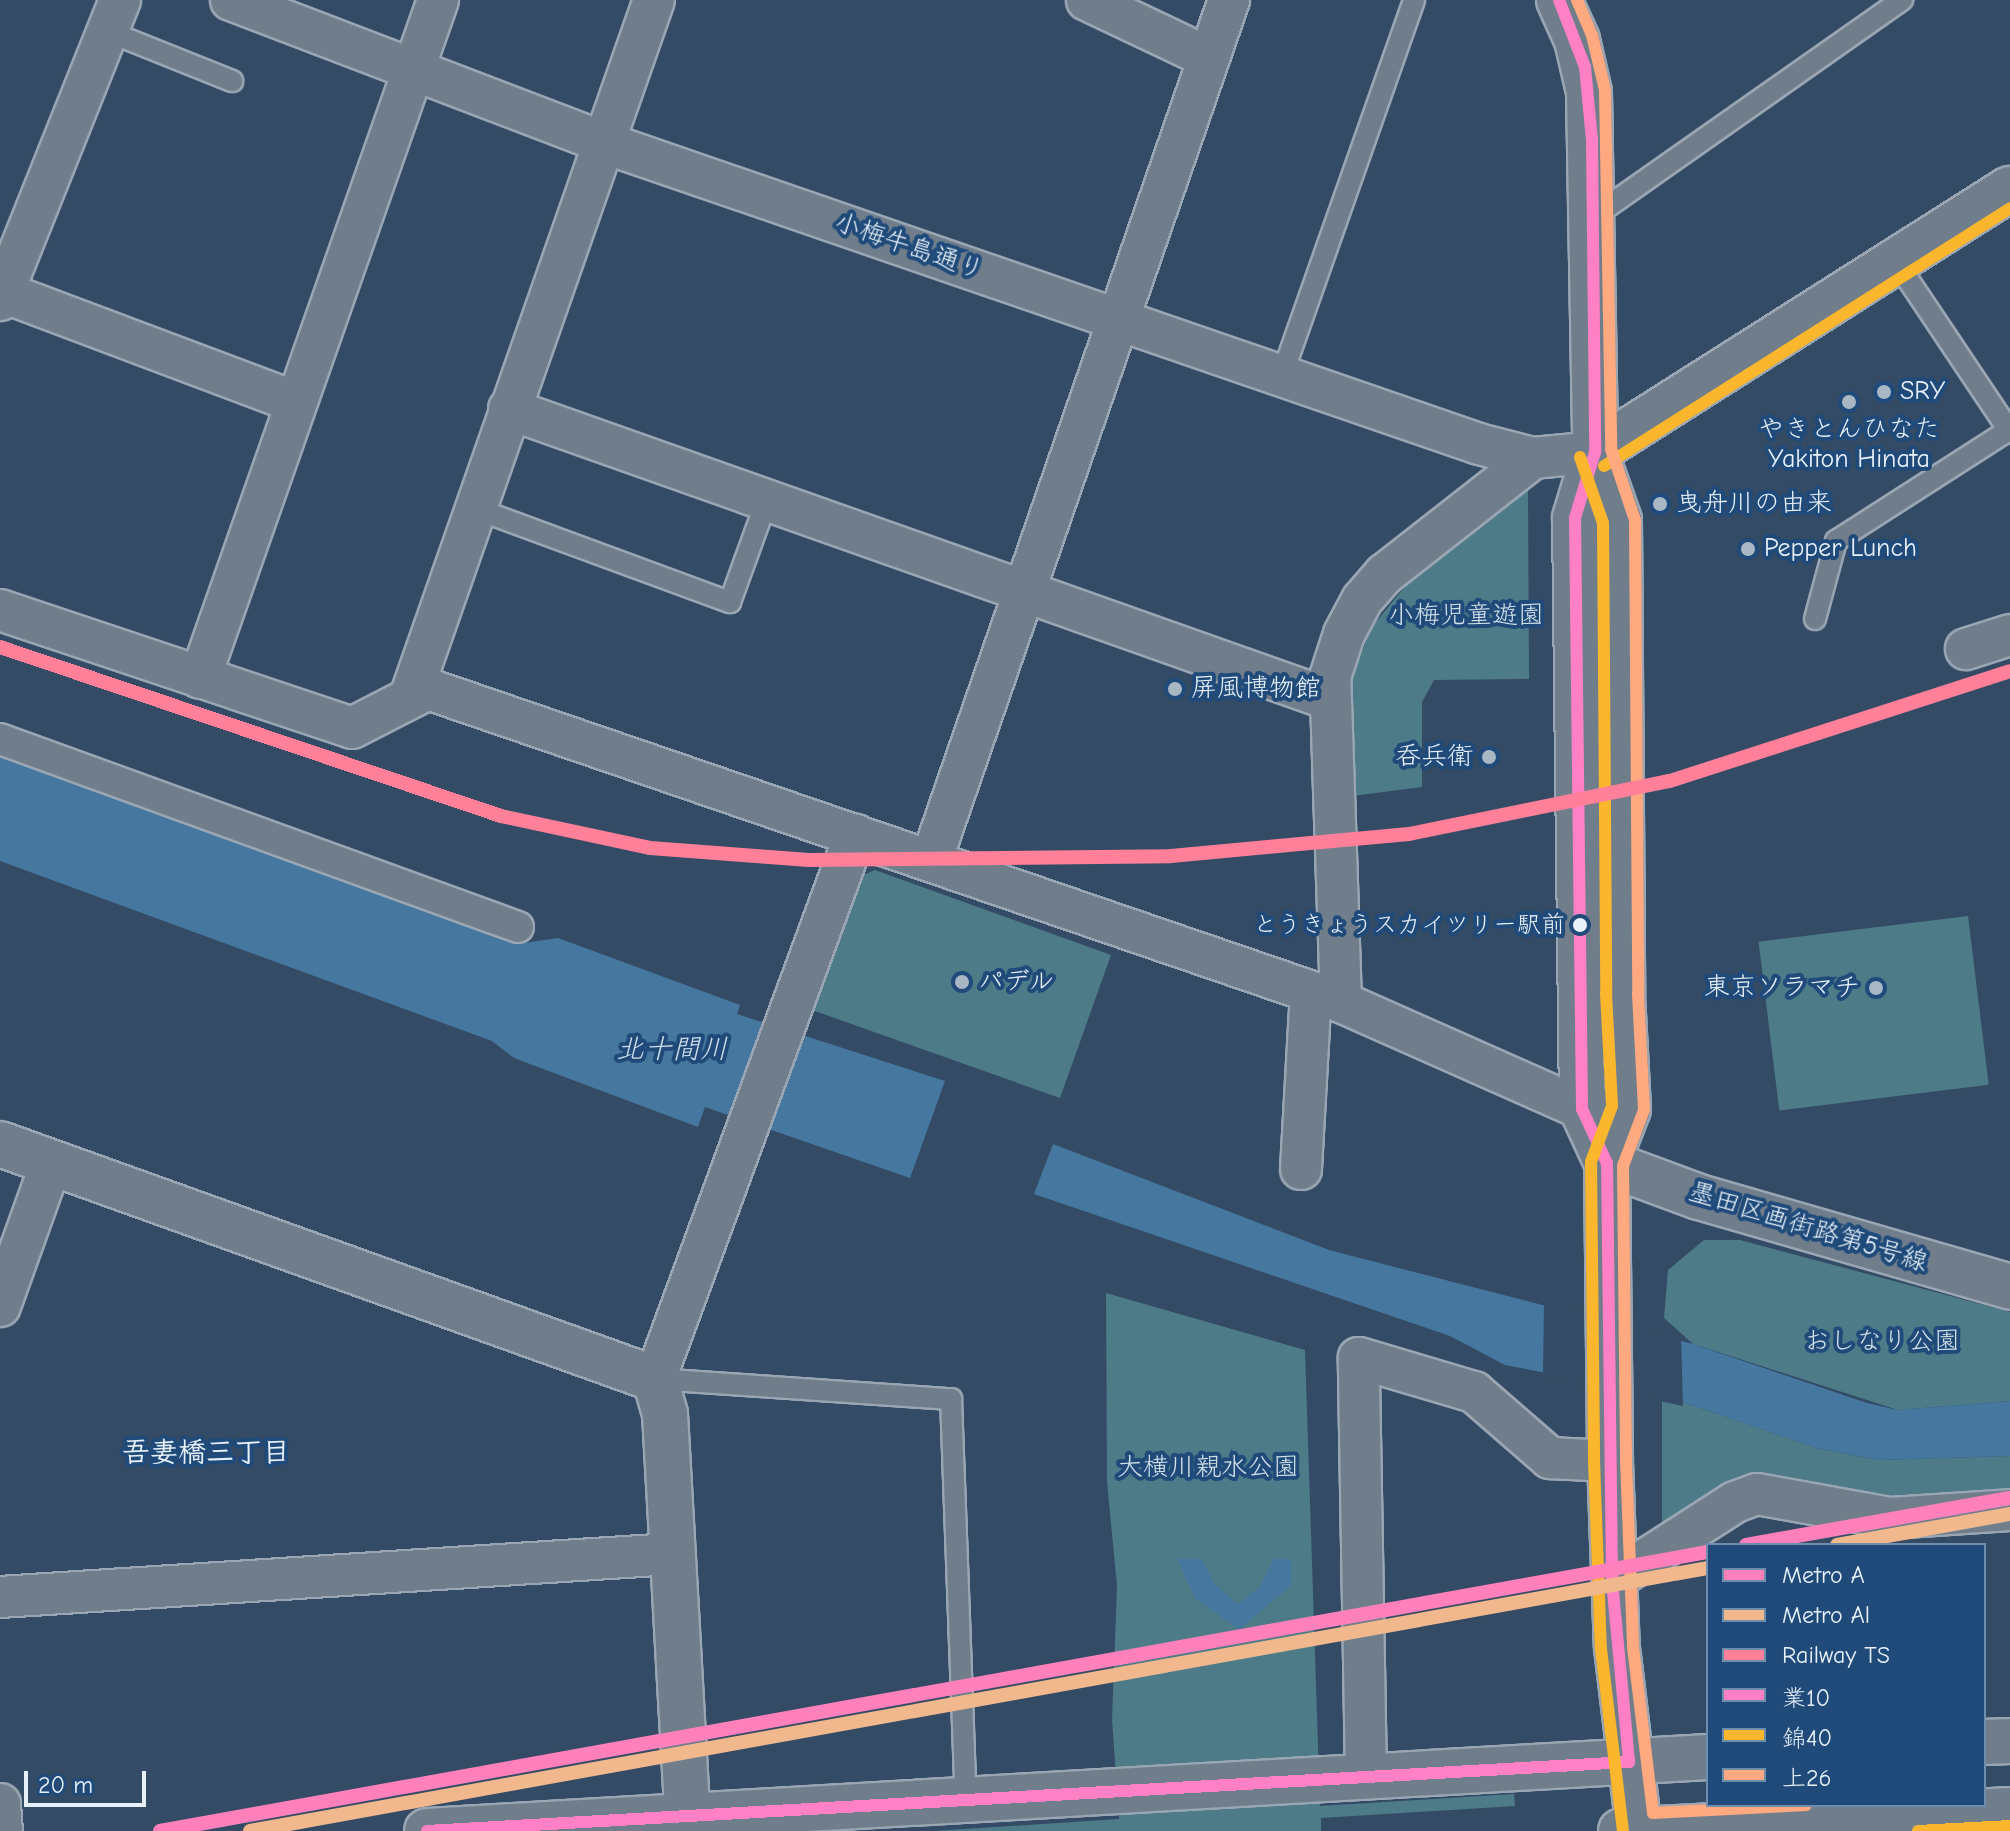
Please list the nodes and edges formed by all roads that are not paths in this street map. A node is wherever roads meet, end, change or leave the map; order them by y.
1 (231, 0) edge
2 (438, 0) edge
3 (654, 0) edge
4 (1087, 0) edge
5 (1229, 0) edge
6 (1414, 0) edge
7 (1559, 0) edge
8 (1902, 0) edge
9 (113, 16) edge
10 (1209, 58) junction
11 (414, 71) junction
12 (232, 81) dead end
13 (605, 143) junction
14 (2010, 189) edge
15 (1593, 217) junction
16 (1895, 260) junction
17 (1, 295) edge
18 (1118, 318) junction
19 (1281, 378) junction
20 (296, 402) junction
21 (509, 409) junction
22 (2010, 431) edge
23 (1595, 452) junction
24 (1533, 458) junction
25 (767, 500) junction
26 (474, 508) junction
27 (1022, 590) junction
28 (0, 610) edge
29 (1815, 619) dead end
30 (2010, 635) edge
31 (1966, 649) dead end
32 (200, 678) junction
33 (410, 697) junction
34 (1331, 700) junction
35 (0, 739) edge
36 (855, 835) junction
37 (931, 861) junction
38 (518, 927) dead end
39 (1326, 997) junction
40 (1582, 1109) junction
41 (1628, 1109) junction
42 (0, 1144) edge
43 (52, 1161) junction
44 (1607, 1163) junction
45 (1301, 1169) dead end
46 (2010, 1287) edge
47 (0, 1306) edge
48 (655, 1379) junction
49 (1610, 1461) junction
50 (2010, 1510) edge
51 (672, 1554) junction
52 (1612, 1581) junction
53 (0, 1597) edge
54 (2010, 1741) edge
55 (1986, 1742) edge
56 (1706, 1757) edge
57 (1629, 1762) junction
58 (1366, 1777) junction
59 (966, 1799) junction
60 (0, 1804) edge
61 (2010, 1810) edge
62 (685, 1822) edge
63 (2, 1831) edge
64 (427, 1831) edge
65 (1633, 1831) edge

1 - 11 street, 小梅牛島通り
2 - 11 street
3 - 13 street
4 - 10 street
5 - 10 street
6 - 19 lane
7 - 15 street
8 - 15 lane
9 - 12 lane
9 - 17 street
10 - 18 street
11 - 13 street, 小梅牛島通り
11 - 20 street
13 - 18 street, 小梅牛島通り
13 - 21 street
14 - 16 street
15 - 23 street
16 - 22 lane
16 - 23 street
17 - 20 street
18 - 19 street, 小梅牛島通り
18 - 27 street
19 - 24 street, 小梅牛島通り
20 - 32 street
21 - 25 street
21 - 26 street
22 - 29 lane
23 - 24 street, 小梅牛島通り
23 - 40 street
23 - 41 street
24 - 34 street
25 - 26 lane
25 - 27 street
26 - 33 street
27 - 34 street
27 - 37 street
28 - 32 street
30 - 31 street
32 - 33 street
33 - 36 street
34 - 39 street
35 - 38 street
36 - 37 street
36 - 48 street
37 - 39 street
39 - 40 street
39 - 45 street
40 - 41 street
40 - 44 street
41 - 44 street
42 - 43 street
43 - 47 street
43 - 48 street
44 - 46 street, 墨田区画街路第5号線
44 - 49 street
48 - 51 street
48 - 59 lane
49 - 52 street
49 - 58 street
50 - 52 street
51 - 53 street
51 - 62 street
52 - 57 street
54 - 55 street
56 - 57 street
57 - 58 street
57 - 65 street
58 - 59 street
59 - 62 street
60 - 63 street
61 - 65 street
62 - 64 street

